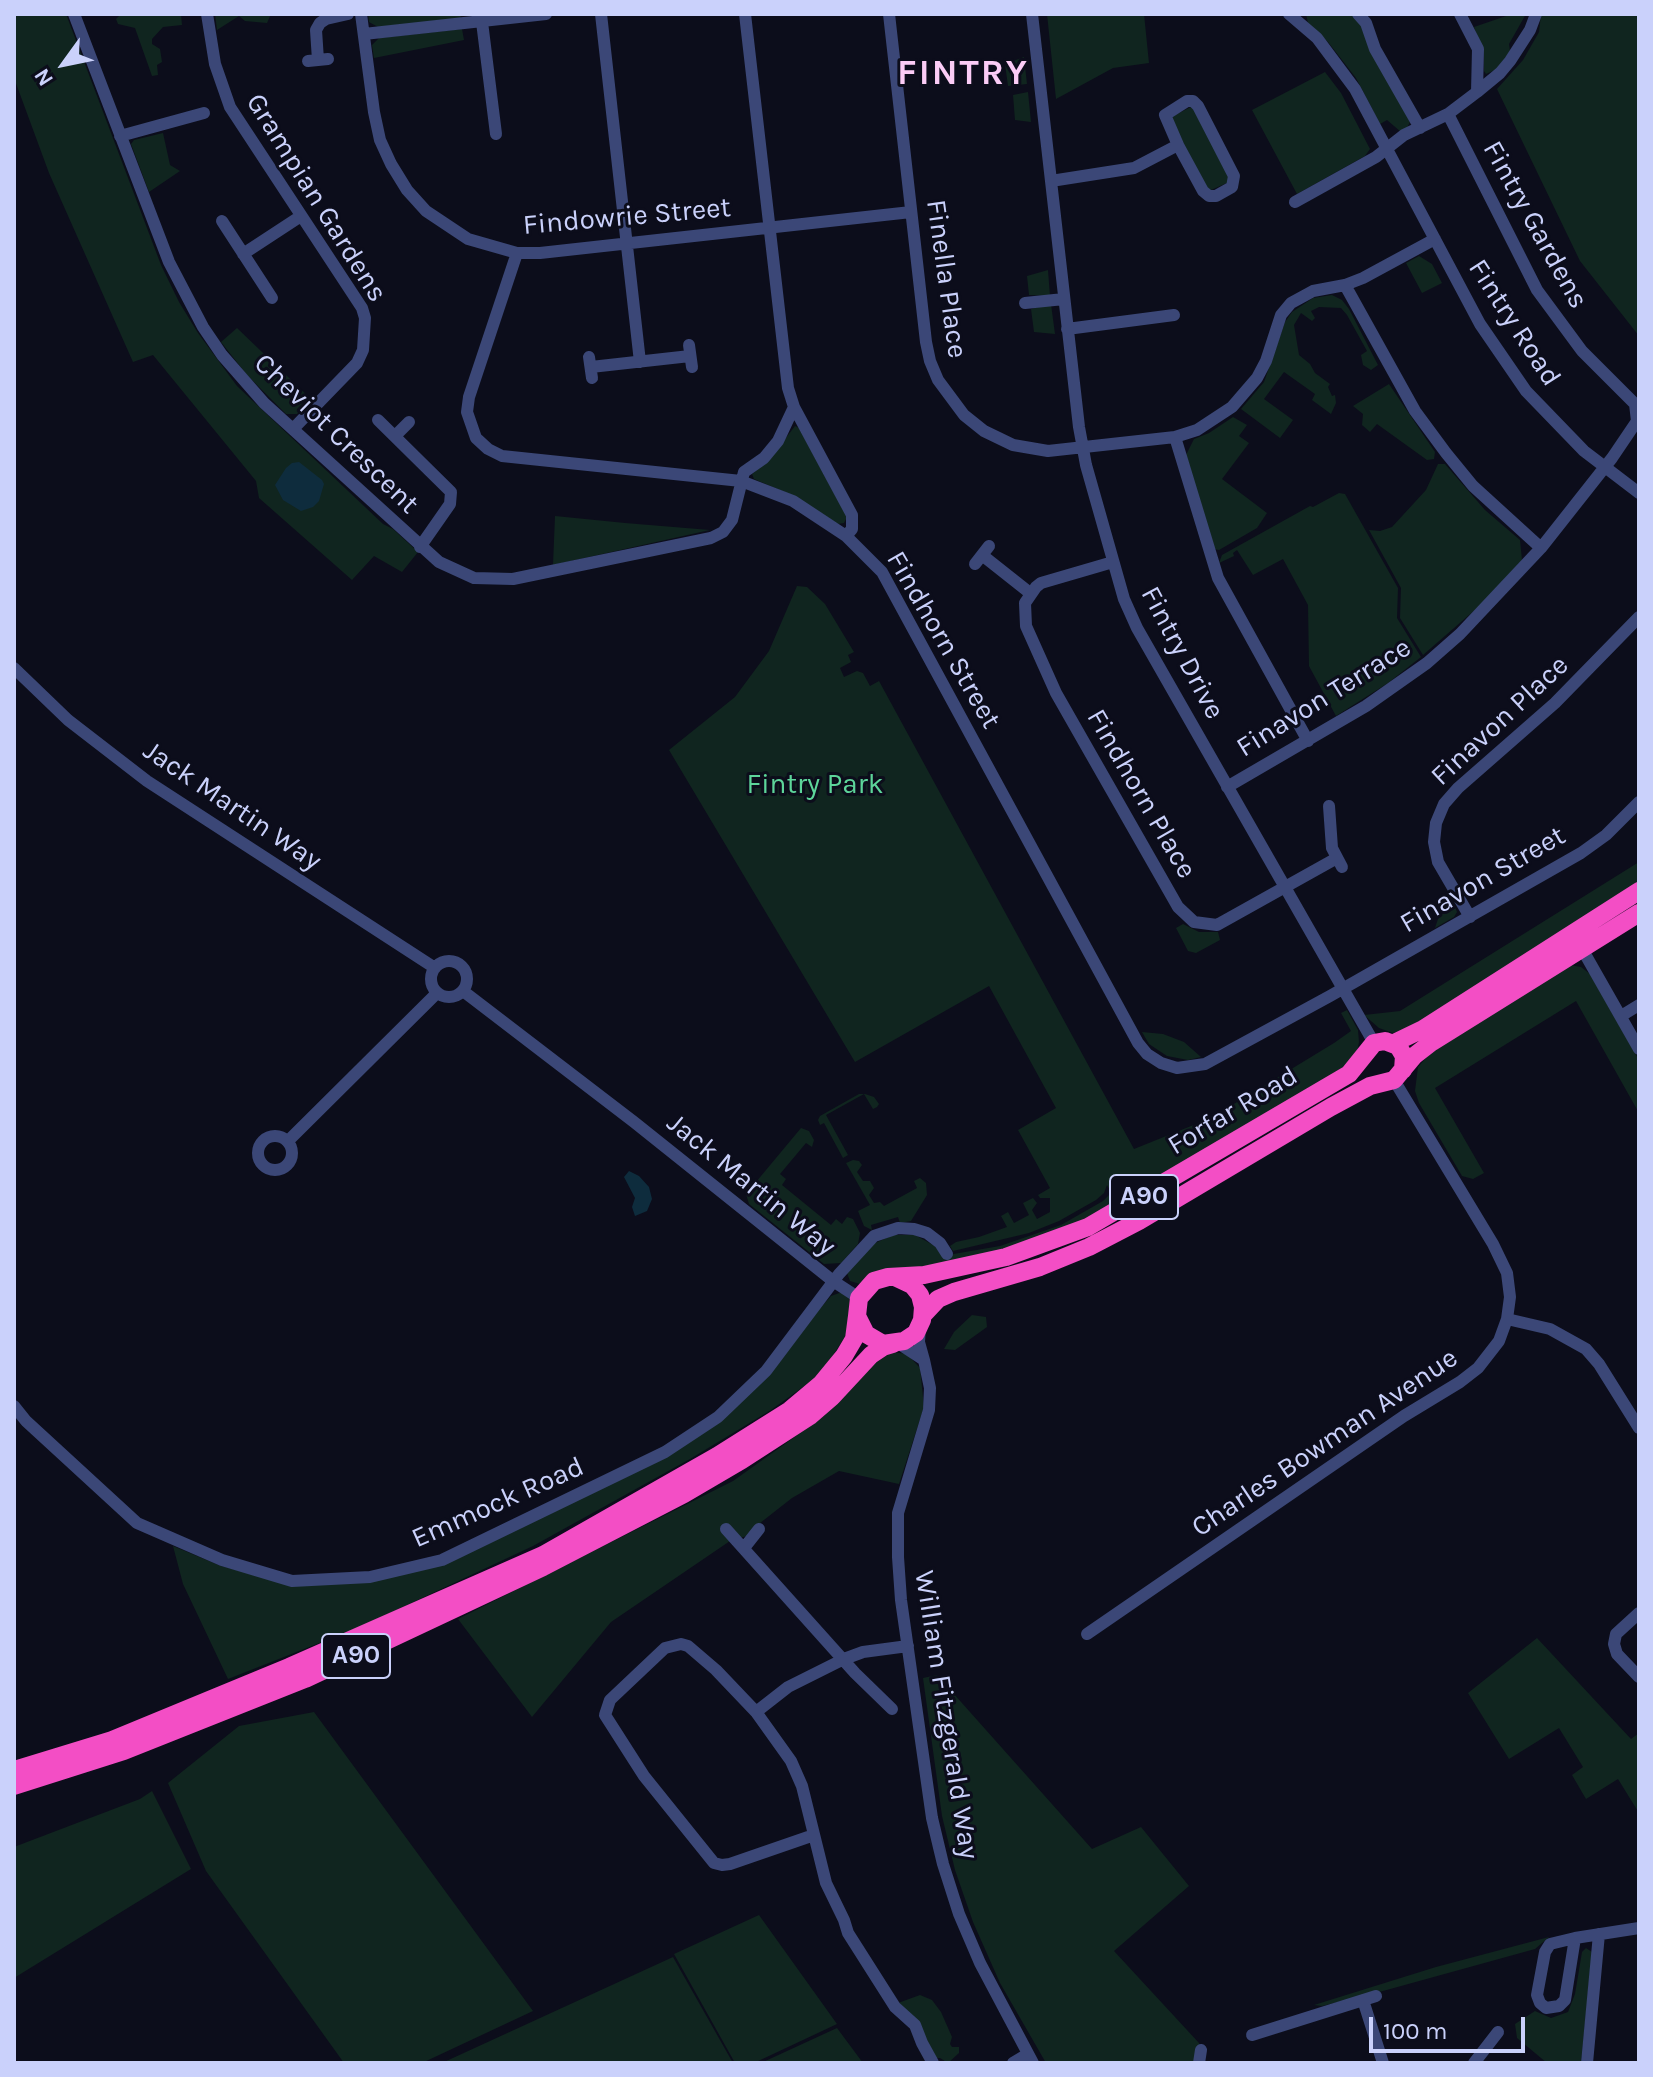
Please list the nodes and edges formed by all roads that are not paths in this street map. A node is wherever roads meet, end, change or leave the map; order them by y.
1 (74, 14) edge
2 (207, 14) edge
3 (348, 14) edge
4 (361, 14) edge
5 (546, 14) edge
6 (601, 14) edge
7 (745, 14) edge
8 (889, 14) edge
9 (1032, 14) edge
10 (1358, 14) edge
11 (1460, 14) edge
12 (1536, 14) edge
13 (1293, 15) edge
14 (482, 18) edge
15 (364, 34) junction
16 (318, 60) dead end
17 (1477, 92) junction
18 (204, 113) dead end
19 (1448, 114) junction
20 (1420, 128) junction
21 (496, 134) dead end
22 (120, 136) junction
23 (1178, 145) junction
24 (1386, 148) junction
25 (1051, 181) junction
26 (1295, 202) dead end
27 (911, 212) junction
28 (301, 216) junction
29 (222, 221) dead end
30 (769, 228) junction
31 (1435, 239) junction
32 (627, 244) junction
33 (517, 253) junction
34 (243, 254) junction
35 (1345, 285) junction
36 (272, 298) dead end
37 (1064, 299) junction
38 (1025, 303) dead end
39 (1174, 315) dead end
40 (1067, 329) junction
41 (690, 356) dead end
42 (640, 362) junction
43 (590, 367) dead end
44 (794, 407) junction
45 (378, 420) dead end
46 (409, 422) dead end
47 (293, 429) junction
48 (395, 436) junction
49 (1175, 437) junction
50 (1083, 448) junction
51 (1605, 467) junction
52 (741, 481) junction
53 (1639, 493) edge
54 (846, 536) junction
55 (420, 547) junction
56 (1541, 548) junction
57 (982, 555) dead end
58 (1113, 562) junction
59 (1030, 593) junction
60 (1639, 617) edge
61 (14, 668) edge
62 (1308, 741) junction
63 (1227, 787) junction
64 (1639, 802) edge
65 (1329, 806) dead end
66 (1284, 888) junction
67 (1639, 891) edge
68 (1639, 913) edge
69 (1470, 917) junction
70 (1581, 947) junction
71 (435, 968) junction
72 (1342, 989) junction
73 (463, 991) junction
74 (437, 993) junction
75 (1639, 1005) edge
76 (1621, 1016) junction
77 (1394, 1043) junction
78 (1369, 1049) junction
79 (1639, 1049) edge
80 (1394, 1077) junction
81 (288, 1141) dead end
82 (947, 1254) dead end
83 (895, 1277) junction
84 (833, 1281) junction
85 (858, 1307) junction
86 (1507, 1319) junction
87 (922, 1320) junction
88 (896, 1344) junction
89 (924, 1360) junction
90 (14, 1406) edge
91 (1639, 1428) edge
92 (726, 1529) dead end
93 (759, 1529) dead end
94 (744, 1548) junction
95 (1639, 1613) edge
96 (1087, 1634) dead end
97 (908, 1646) junction
98 (844, 1659) junction
99 (1639, 1677) edge
100 (892, 1709) dead end
101 (756, 1712) junction
102 (14, 1770) edge
103 (14, 1786) edge
104 (814, 1835) junction
105 (1639, 1928) edge
106 (1599, 1934) junction
107 (1575, 1938) junction
108 (1498, 2032) dead end
109 (1252, 2035) dead end
110 (1030, 2059) edge
111 (933, 2063) edge
112 (1013, 2063) edge
113 (1383, 2063) edge
114 (1474, 2063) edge
115 (1587, 2063) edge

1 - 22 street, Cheviot Crescent
2 - 28 street, Grampian Gardens
3 - 16 street
4 - 15 street, Findowrie Street
5 - 14 street
6 - 32 street
7 - 30 street
8 - 27 street, Finella Place
9 - 25 street, Fintry Drive
10 - 20 street
11 - 17 street
12 - 17 street
13 - 24 street, Fintry Road
14 - 15 street
14 - 21 street
15 - 33 street, Findowrie Street
17 - 19 street
18 - 22 street
19 - 20 street
19 - 51 street, Fintry Gardens
20 - 24 street
22 - 47 street, Cheviot Crescent
23 - 23 street
23 - 25 street
24 - 26 street
24 - 31 street, Fintry Road
25 - 37 street, Fintry Drive
27 - 30 street, Findowrie Street
27 - 50 street, Finella Place
28 - 34 street
28 - 47 street, Grampian Gardens
29 - 34 street
30 - 32 street, Findowrie Street
30 - 44 street
31 - 35 street, Finella Place
31 - 51 street, Fintry Road
32 - 33 street, Findowrie Street
32 - 42 street
33 - 52 street, Findhorn Street
34 - 36 street
35 - 49 street, Finella Place
35 - 56 street
37 - 38 street
37 - 40 street, Fintry Drive
39 - 40 street
40 - 50 street, Fintry Drive
41 - 42 street
42 - 43 street
44 - 52 street
44 - 54 street
45 - 48 street
46 - 48 street
47 - 55 street, Cheviot Crescent
48 - 55 street
49 - 50 street, Finella Place
49 - 62 street
50 - 58 street, Fintry Drive
51 - 53 street, Fintry Road
51 - 56 street, Finavon Terrace
52 - 54 street, Findhorn Street
52 - 55 street, Cheviot Crescent
54 - 72 street, Findhorn Street
56 - 62 street, Finavon Terrace
57 - 59 street
58 - 59 street
58 - 63 street, Fintry Drive
59 - 66 street, Findhorn Place
60 - 69 street, Finavon Place
61 - 71 street, Jack Martin Way
62 - 63 street, Finavon Terrace
63 - 66 street, Fintry Drive
64 - 69 street, Finavon Street
65 - 66 street
66 - 72 street, Fintry Drive
67 - 77 highway
68 - 70 highway, Forfar Road / A90
69 - 72 street, Finavon Street
70 - 76 street
70 - 80 highway, Forfar Road / A90
71 - 73 street, Jack Martin Way
71 - 74 street
72 - 78 street, Fintry Drive
73 - 74 street
73 - 84 street, Jack Martin Way
74 - 81 street
75 - 76 street
76 - 79 street
77 - 78 highway
77 - 80 highway
78 - 80 highway
78 - 83 highway, Forfar Road / A90
80 - 86 street, Charles Bowman Avenue
80 - 87 highway, Forfar Road / A90
82 - 84 street, Emmock Road
83 - 85 highway, A90
83 - 87 highway
84 - 85 street, Jack Martin Way
84 - 90 street, Emmock Road
85 - 88 highway
85 - 102 highway, A90
86 - 91 street
86 - 96 street, Charles Bowman Avenue
87 - 88 highway, A90
87 - 89 street, William Fitzgerald Way
88 - 89 street
88 - 103 highway, A90
89 - 97 street, William Fitzgerald Way
92 - 94 street
93 - 94 street
94 - 98 street
95 - 99 street
97 - 98 street
97 - 110 street, William Fitzgerald Way
98 - 100 street
98 - 101 street
101 - 104 street
101 - 104 street
104 - 111 street
105 - 106 street
106 - 107 street
106 - 115 street
107 - 107 street
108 - 114 street
109 - 113 street
110 - 112 street

